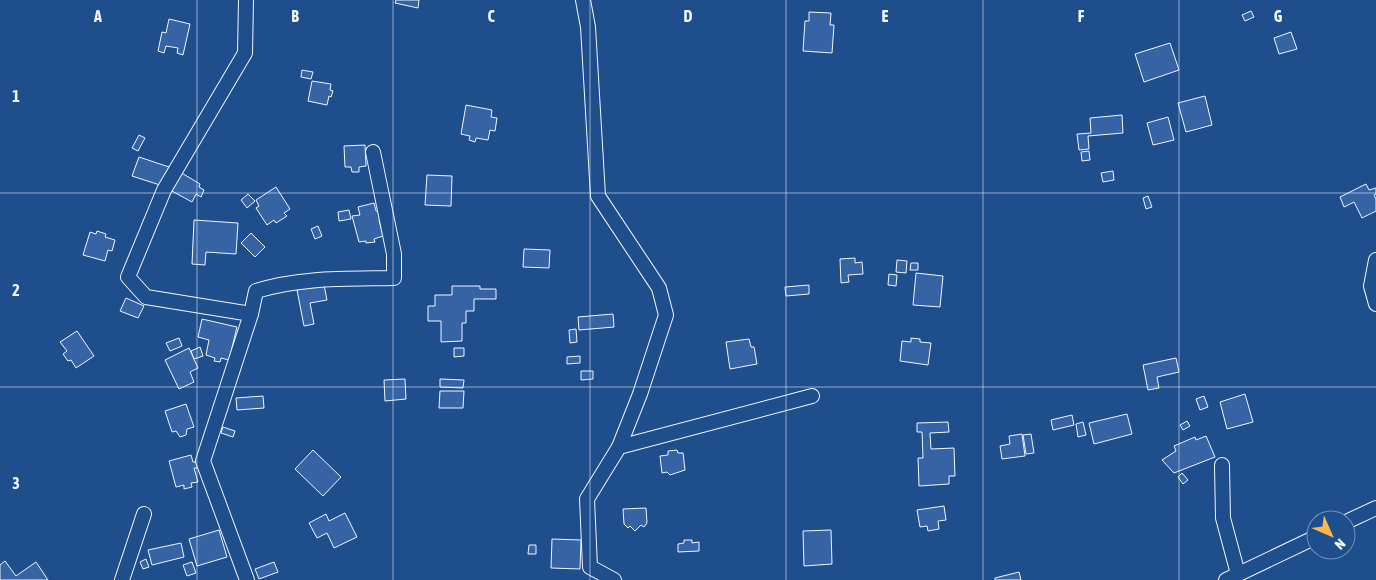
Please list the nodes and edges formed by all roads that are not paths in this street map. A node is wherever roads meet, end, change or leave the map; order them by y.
1 (246, 0) edge
2 (583, 0) edge
3 (373, 152) dead end
4 (1376, 260) edge
5 (1376, 304) edge
6 (252, 314) junction
7 (812, 396) dead end
8 (619, 447) junction
9 (1222, 465) dead end
10 (1376, 508) edge
11 (144, 514) dead end
12 (1356, 517) edge
13 (1306, 542) edge
14 (1232, 577) edge
15 (122, 580) edge
16 (248, 580) edge
17 (614, 580) edge

1 - 6 street
2 - 8 street
3 - 6 street
4 - 5 street
6 - 16 street
7 - 8 street
8 - 17 street
9 - 14 street
10 - 12 street
11 - 15 street
13 - 14 street

